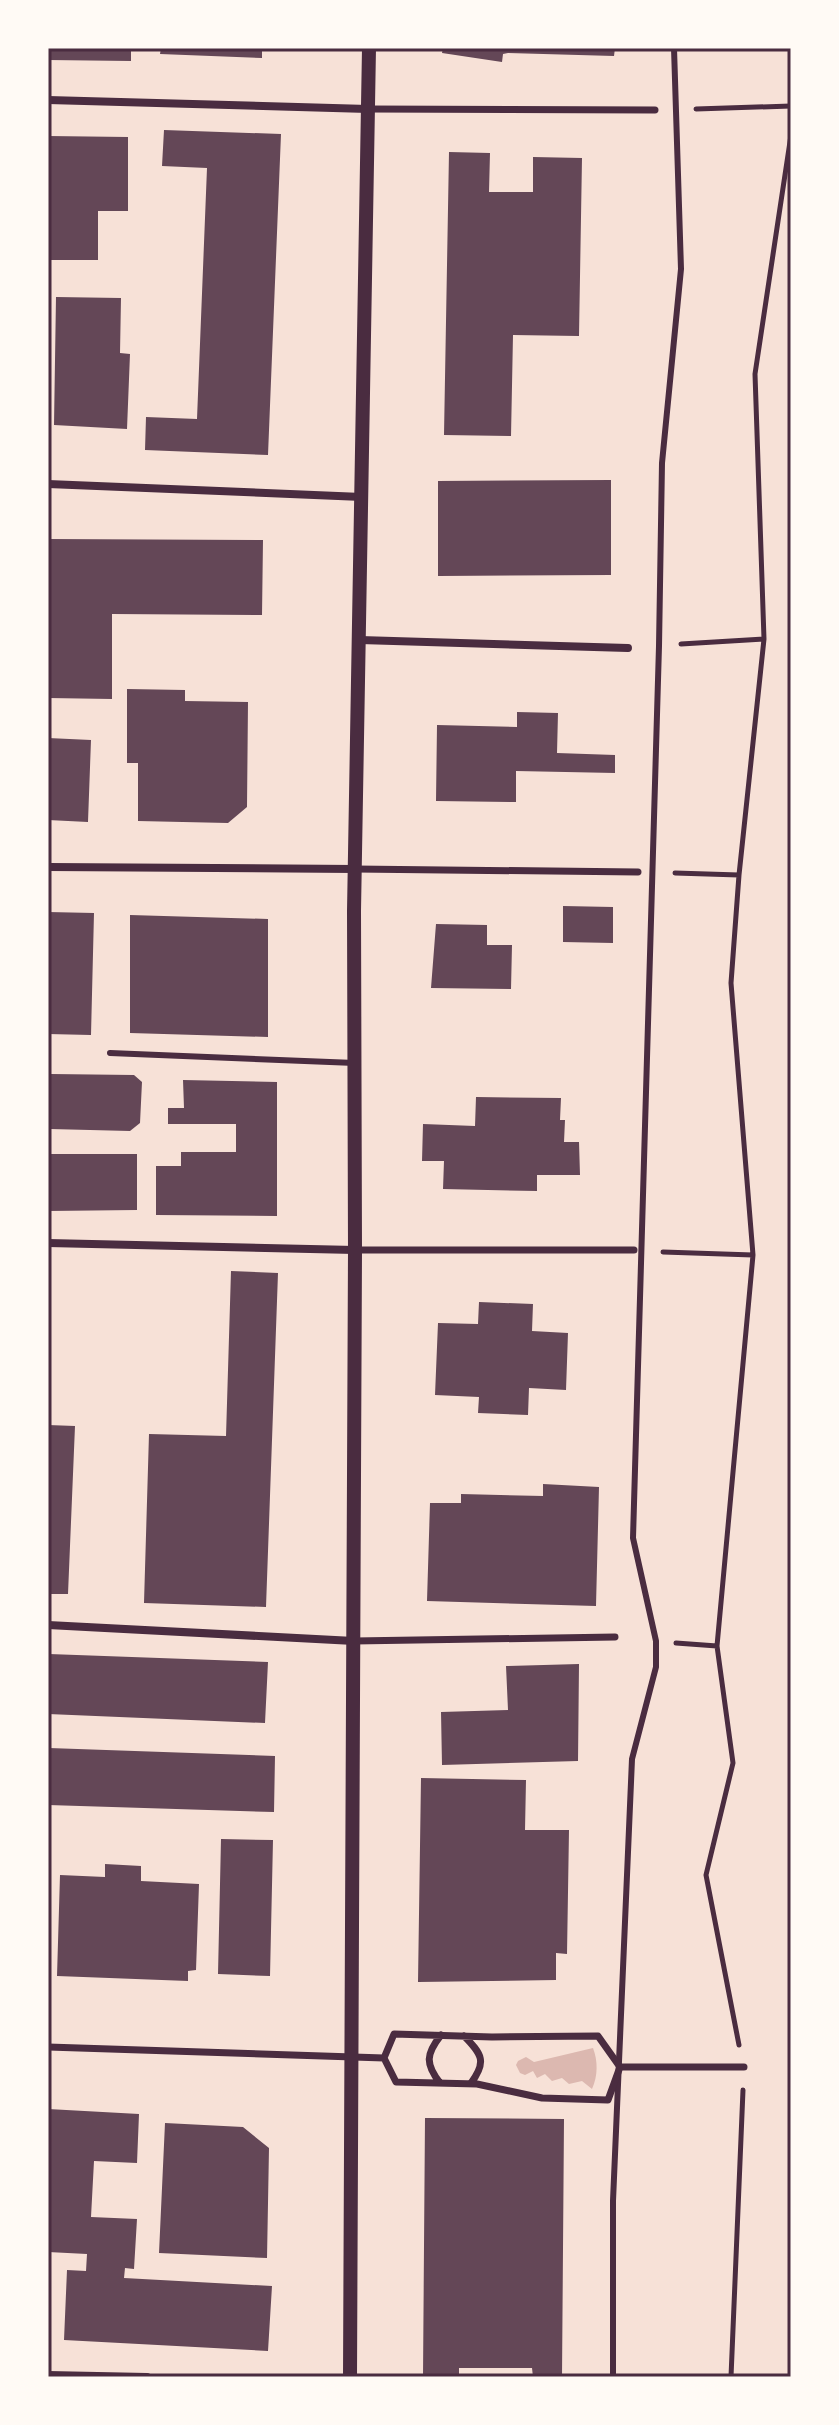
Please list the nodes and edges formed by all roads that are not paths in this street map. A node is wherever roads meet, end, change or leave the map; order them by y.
1 (369, 48) edge
2 (674, 48) edge
3 (48, 100) edge
4 (368, 109) junction
5 (655, 110) dead end
6 (48, 484) edge
7 (362, 497) junction
8 (360, 640) junction
9 (628, 648) dead end
10 (48, 867) edge
11 (355, 869) junction
12 (638, 872) dead end
13 (110, 1053) dead end
14 (355, 1063) junction
15 (48, 1243) edge
16 (355, 1250) junction
17 (638, 1250) junction
18 (48, 1625) edge
19 (615, 1637) dead end
20 (354, 1641) junction
21 (441, 2035) junction
22 (464, 2036) junction
23 (48, 2047) edge
24 (384, 2058) junction
25 (352, 2059) junction
26 (620, 2067) junction
27 (744, 2067) road end
28 (440, 2083) junction
29 (471, 2083) junction
30 (48, 2375) edge
31 (147, 2377) edge
32 (350, 2377) edge
33 (613, 2377) edge

1 - 4 street
2 - 17 lane
3 - 4 street
4 - 5 street
4 - 7 street
6 - 7 street
7 - 8 street
8 - 9 street
8 - 11 street
10 - 11 street
11 - 12 street
11 - 14 street
13 - 14 lane
14 - 16 street
15 - 16 street
16 - 17 street
16 - 20 street
17 - 26 lane
18 - 20 street
19 - 20 street
20 - 25 street
21 - 22 street
21 - 24 street
21 - 28 street
22 - 26 street
22 - 29 street
23 - 25 street
24 - 25 street
24 - 28 street
25 - 32 street
26 - 27 street
26 - 29 street
26 - 33 lane
28 - 29 street
30 - 31 street

